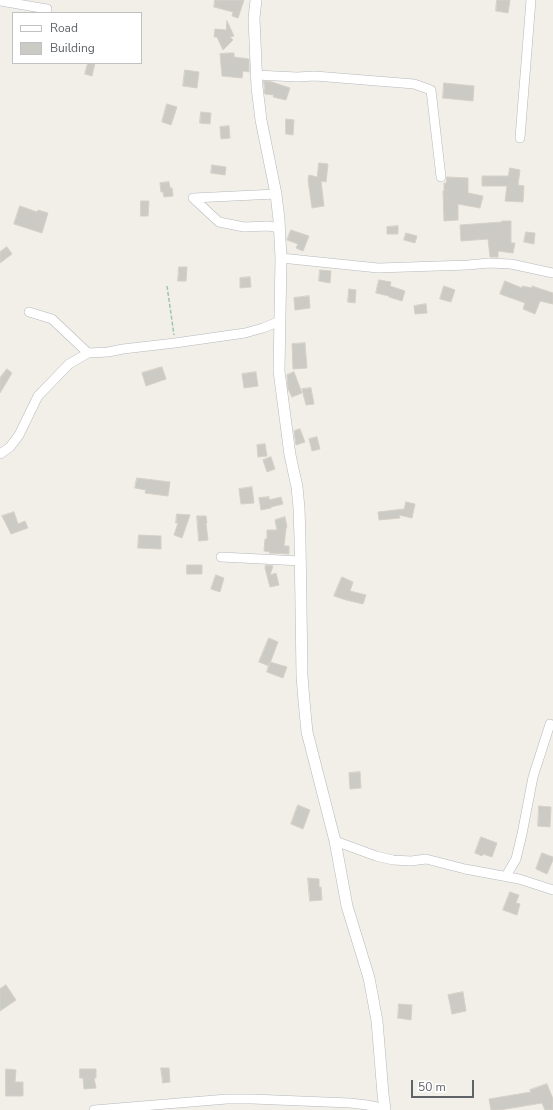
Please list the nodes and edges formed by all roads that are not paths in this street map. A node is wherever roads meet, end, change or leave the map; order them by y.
1 (256, 0) edge
2 (531, 0) edge
3 (0, 1) edge
4 (47, 9) dead end
5 (256, 75) junction
6 (520, 138) dead end
7 (441, 177) dead end
8 (276, 194) junction
9 (280, 228) junction
10 (281, 258) junction
11 (553, 274) edge
12 (29, 312) dead end
13 (280, 321) junction
14 (88, 353) junction
15 (0, 454) edge
16 (222, 558) dead end
17 (300, 561) junction
18 (550, 724) dead end
19 (335, 841) junction
20 (506, 876) junction
21 (553, 890) edge
22 (94, 1110) edge
23 (384, 1110) edge

1 - 5 street
2 - 6 street
3 - 4 street
5 - 7 street
5 - 8 street
8 - 9 street
8 - 9 street
9 - 10 street
10 - 11 street
10 - 13 street
12 - 14 street
13 - 14 street
13 - 17 street
14 - 15 street
16 - 17 street
17 - 19 street
18 - 20 street
19 - 20 street
19 - 23 street
20 - 21 street
22 - 23 street

